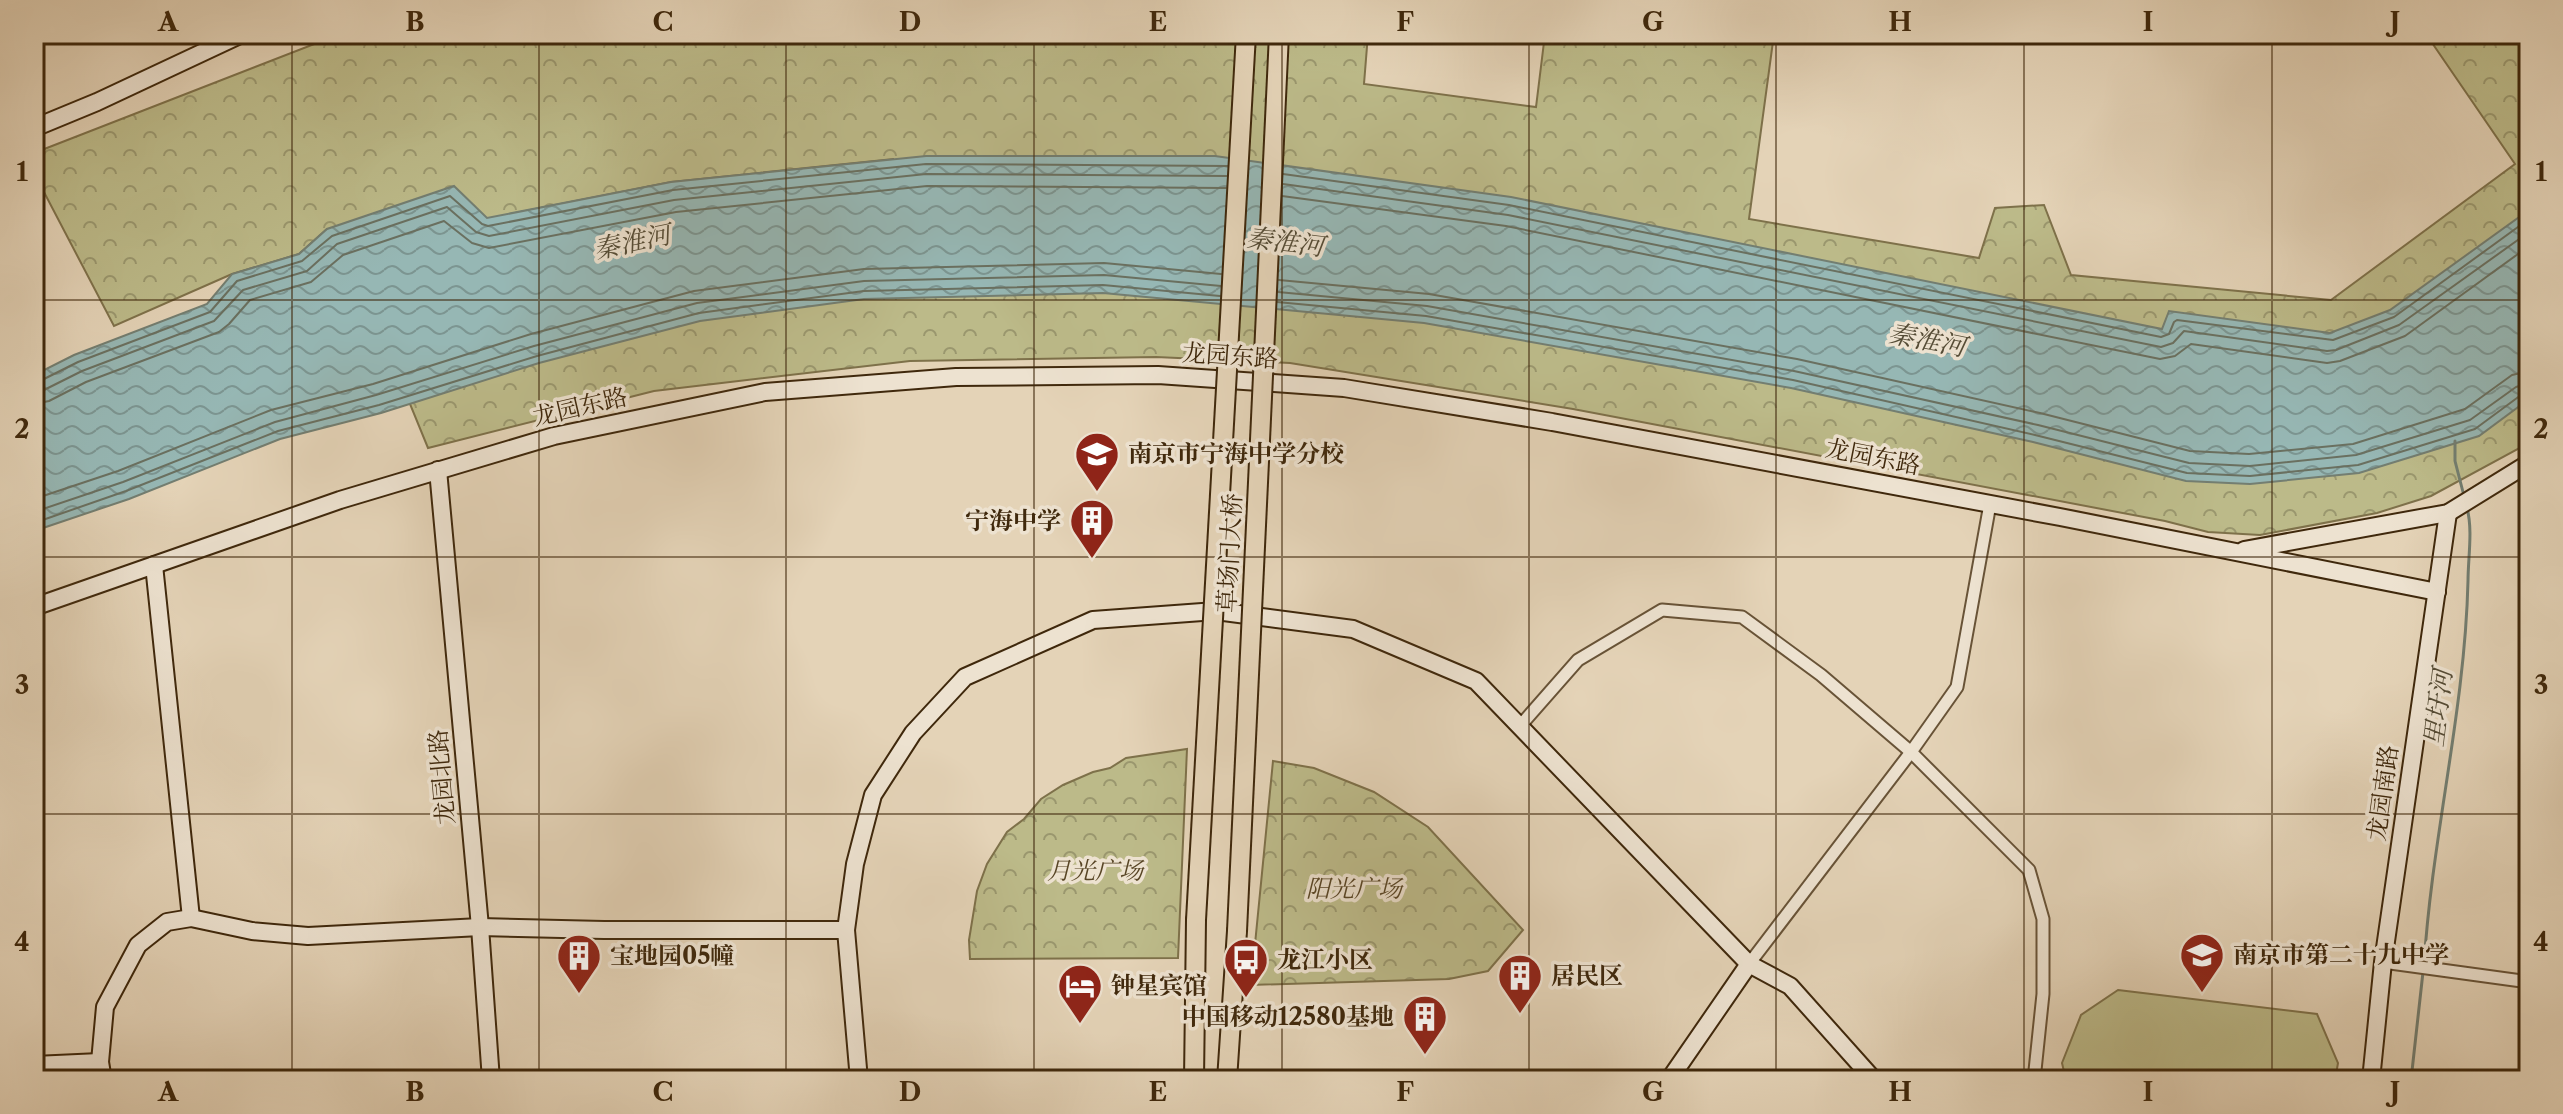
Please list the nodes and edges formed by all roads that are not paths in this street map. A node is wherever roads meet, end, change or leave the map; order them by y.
1 (242, 34) edge
2 (1246, 34) edge
3 (1279, 34) edge
4 (34, 128) edge
5 (2529, 463) edge
6 (438, 470) junction
7 (1990, 504) junction
8 (2448, 513) junction
9 (2234, 552) junction
10 (154, 565) junction
11 (2437, 592) junction
12 (34, 607) edge
13 (1520, 726) junction
14 (1911, 752) junction
15 (191, 918) junction
16 (480, 927) junction
17 (846, 930) junction
18 (2383, 962) junction
19 (1749, 964) junction
20 (2529, 982) edge
21 (100, 1062) junction
22 (34, 1065) edge
23 (103, 1080) edge
24 (491, 1080) edge
25 (859, 1080) edge
26 (1194, 1080) edge
27 (1227, 1080) edge
28 (1669, 1080) edge
29 (1874, 1080) edge
30 (2034, 1080) edge
31 (2371, 1080) edge

1 - 4 street
2 - 26 main road, 草场门大桥, bridge
3 - 27 main road, 草场门大桥, bridge
5 - 8 street
6 - 7 street, 龙园东路
6 - 10 street, 龙园东路
6 - 16 street, 龙园北路
7 - 9 street, 龙园东路
7 - 14 street
8 - 9 street
8 - 11 street, 龙园南路
9 - 11 street, 龙园东路
10 - 12 street, 龙园东路
10 - 15 street
11 - 18 street, 龙园南路
13 - 14 street
13 - 17 street
13 - 19 street
14 - 19 street
14 - 30 street
15 - 16 street
15 - 21 street
16 - 17 street
16 - 24 street, 龙园北路
17 - 25 street
18 - 20 street
18 - 31 street, 龙园南路
19 - 28 street
19 - 29 street
21 - 22 street
21 - 23 street

